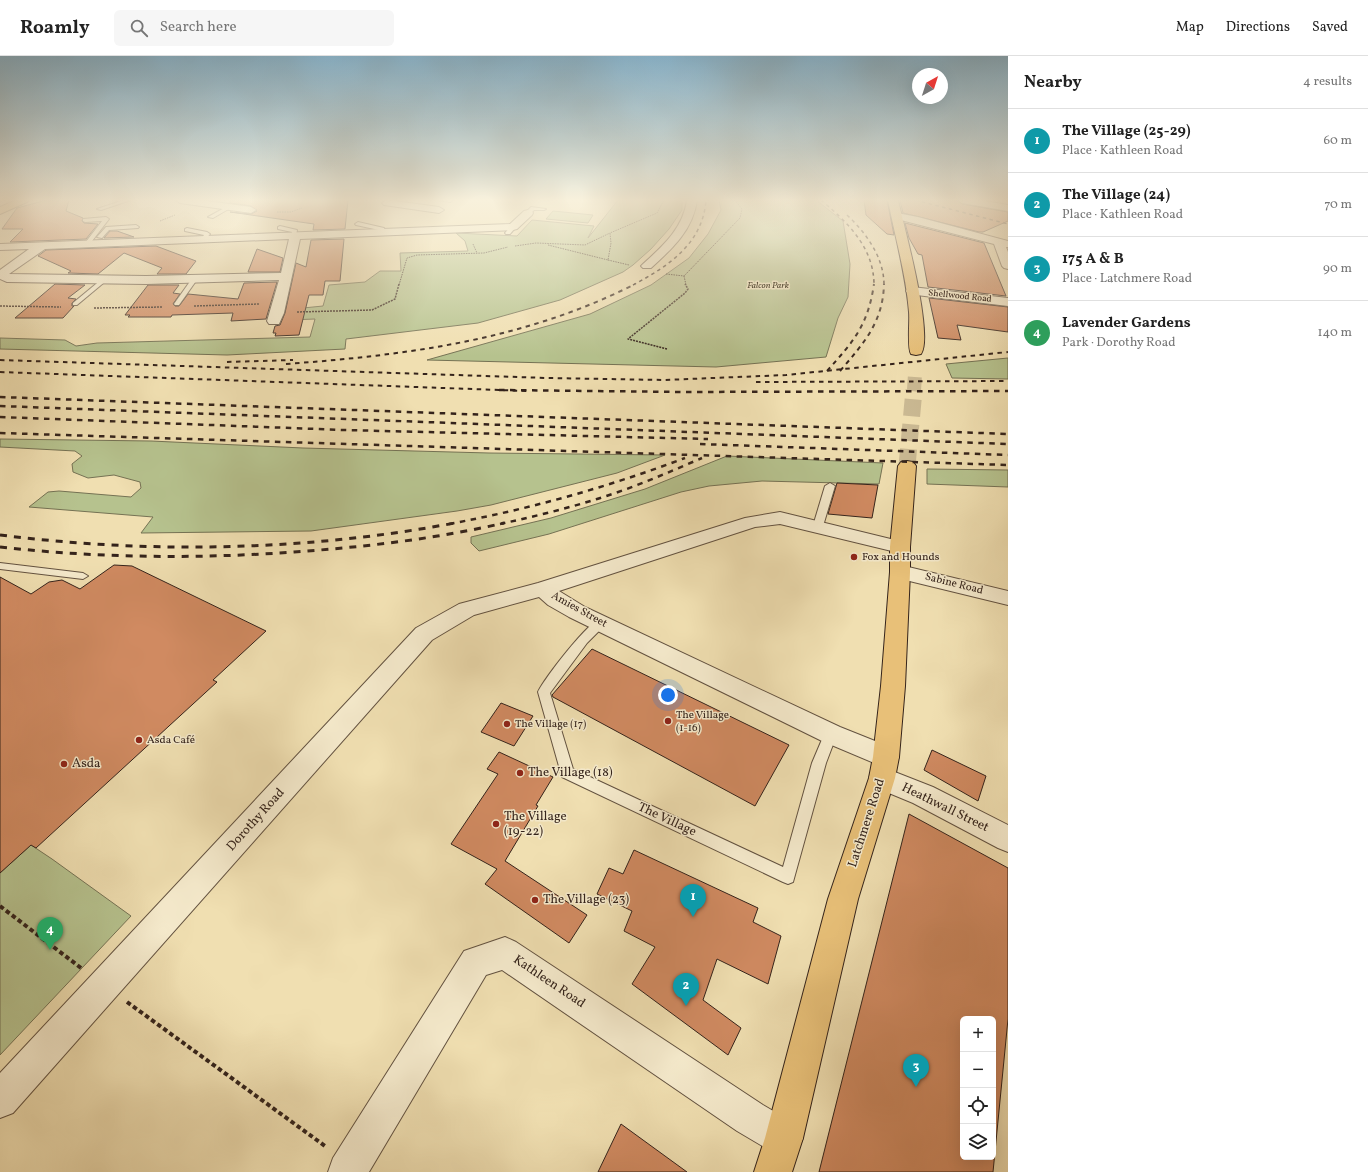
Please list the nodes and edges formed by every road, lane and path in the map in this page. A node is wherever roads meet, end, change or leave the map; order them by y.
1 (32, 252) edge
2 (290, 252) edge
3 (488, 252) edge
4 (578, 252) edge
5 (609, 252) edge
6 (663, 252) edge
7 (707, 252) edge
8 (905, 252) edge
9 (1002, 252) edge
10 (608, 260) junction
11 (630, 265) dead end
12 (647, 266) dead end
13 (1008, 266) edge
14 (666, 274) dead end
15 (285, 276) junction
16 (684, 276) junction
17 (1, 277) edge
18 (104, 280) junction
19 (193, 281) junction
20 (912, 291) junction
21 (1008, 302) edge
22 (76, 304) dead end
23 (177, 304) dead end
24 (266, 304) dead end
25 (62, 305) dead end
26 (0, 306) edge
27 (190, 306) dead end
28 (56, 307) junction
29 (64, 307) dead end
30 (168, 307) dead end
31 (87, 308) dead end
32 (275, 317) joint
33 (667, 349) dead end
34 (915, 363) tunnel mouth
35 (907, 466) tunnel mouth
36 (830, 486) dead end
37 (818, 526) junction
38 (900, 559) junction
39 (0, 566) edge
40 (83, 576) dead end
41 (543, 589) junction
42 (1008, 598) edge
43 (600, 623) junction
44 (831, 734) junction
45 (884, 768) junction
46 (1008, 839) edge
47 (0, 906) edge
48 (105, 986) junction
49 (0, 1100) edge
50 (784, 1138) junction
51 (349, 1169) edge
52 (773, 1172) edge

1 - 17 street
2 - 15 street
3 - 32 path
4 - 10 path
5 - 10 path
6 - 12 street
7 - 16 path
8 - 20 main road
9 - 13 street
10 - 11 path
14 - 16 path
15 - 19 street
15 - 32 street
16 - 33 path
17 - 18 street
18 - 19 street
18 - 22 lane
19 - 23 lane
20 - 21 street, Shellwood Road
20 - 34 main road
24 - 27 path
25 - 28 path
26 - 28 path
28 - 29 path
30 - 31 path
35 - 38 main road, Latchmere Road
36 - 37 lane
37 - 38 street, Amies Street
37 - 41 street, Amies Street
38 - 42 street, Sabine Road
38 - 45 main road, Latchmere Road
39 - 40 lane
41 - 43 street, Amies Street
41 - 48 street, Dorothy Road
43 - 44 street, Amies Street
43 - 44 lane, The Village
44 - 45 street, Amies Street
45 - 46 street, Heathwall Street
45 - 50 main road, Latchmere Road
47 - 48 path
48 - 49 street, Dorothy Road
48 - 51 path
50 - 51 street, Kathleen Road
50 - 52 main road, Latchmere Road

